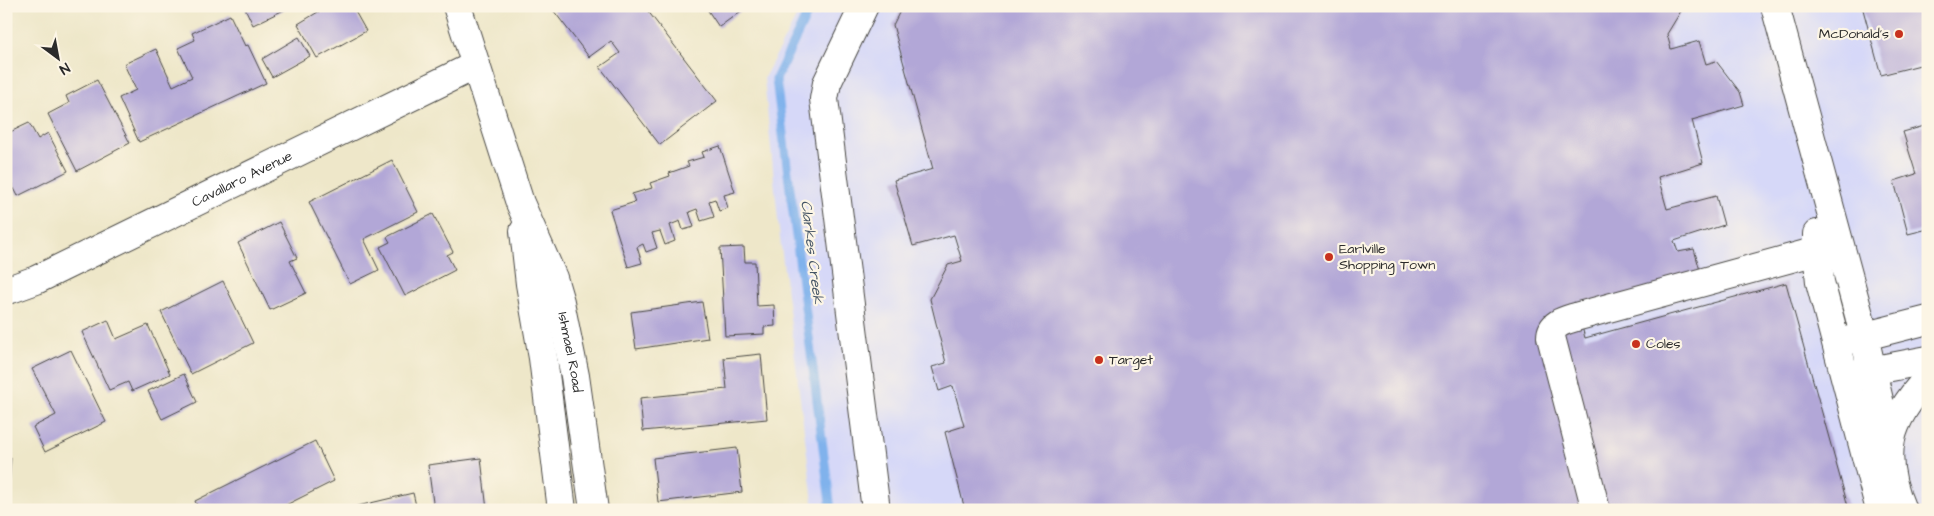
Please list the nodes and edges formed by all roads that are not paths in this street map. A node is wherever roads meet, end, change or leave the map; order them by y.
1 (457, 6) edge
2 (864, 6) edge
3 (1775, 6) edge
4 (476, 65) junction
5 (1820, 170) junction
6 (520, 203) junction
7 (1817, 257) junction
8 (6, 289) edge
9 (1928, 320) edge
10 (1864, 336) junction
11 (1837, 343) junction
12 (1928, 360) edge
13 (1873, 371) junction
14 (1845, 376) junction
15 (1928, 378) edge
16 (1890, 443) junction
17 (562, 510) edge
18 (594, 510) edge
19 (876, 510) edge
20 (1596, 510) edge
21 (1880, 510) edge
22 (1902, 510) edge

1 - 4 street, Ishmael Road
2 - 19 street
3 - 5 street
4 - 6 street, Ishmael Road
4 - 8 street, Cavallaro Avenue
5 - 7 street
5 - 10 street
6 - 17 street, Ishmael Road
6 - 18 street, Ishmael Road
7 - 11 street
7 - 20 street
9 - 10 street
10 - 11 street
10 - 13 street
11 - 14 street
12 - 13 street
13 - 14 street
13 - 16 street
14 - 21 street
15 - 16 street
16 - 22 street

